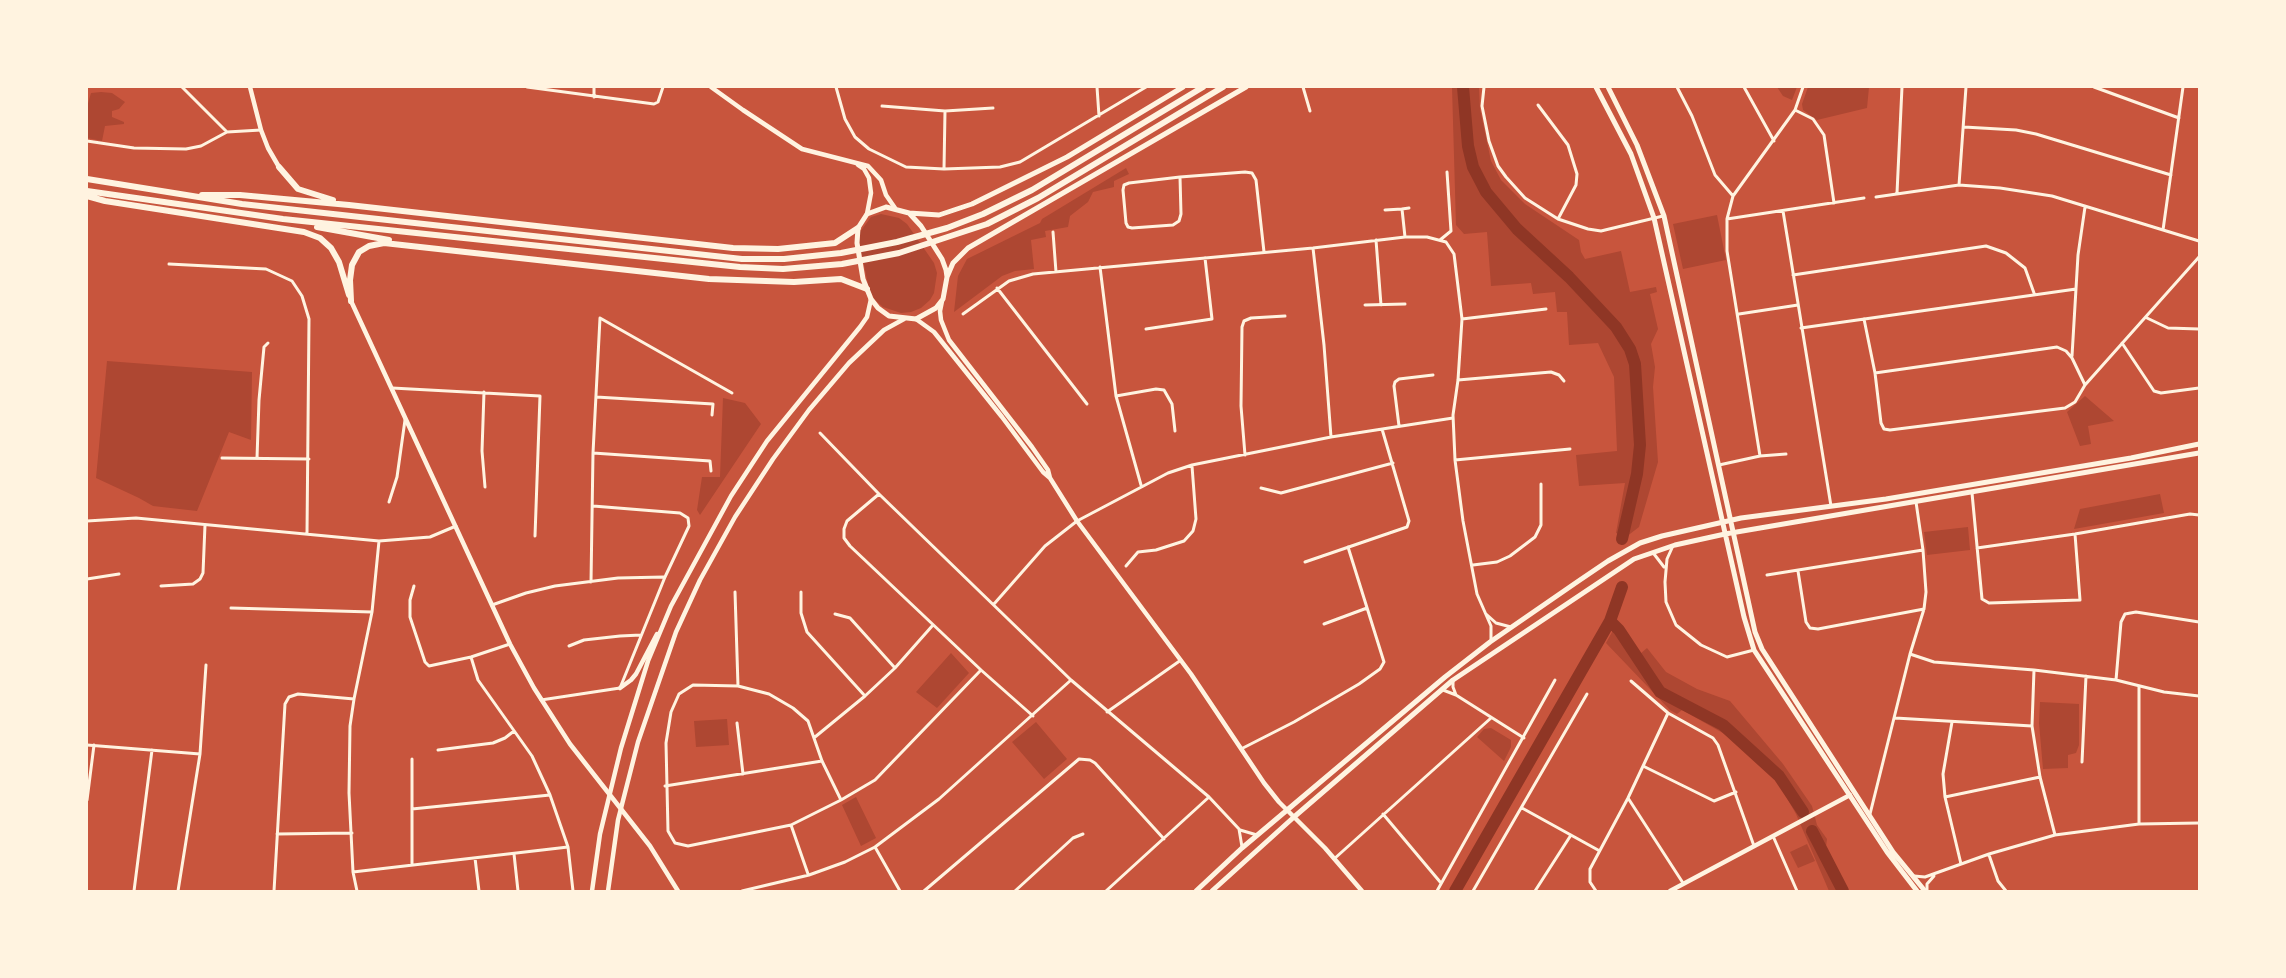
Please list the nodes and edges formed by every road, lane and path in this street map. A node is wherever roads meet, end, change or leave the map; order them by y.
1 (182, 87) edge
2 (250, 87) edge
3 (527, 87) edge
4 (594, 87) edge
5 (663, 87) edge
6 (711, 87) edge
7 (836, 87) edge
8 (1097, 87) edge
9 (1146, 87) edge
10 (1183, 87) edge
11 (1203, 87) edge
12 (1223, 87) edge
13 (1246, 87) edge
14 (1303, 87) edge
15 (1484, 87) edge
16 (1596, 87) edge
17 (1608, 87) edge
18 (1677, 87) edge
19 (1744, 87) edge
20 (1803, 87) edge
21 (1902, 87) edge
22 (1966, 87) edge
23 (2094, 87) edge
24 (2183, 87) edge
25 (594, 97) junction
26 (1538, 105) dead end
27 (882, 106) dead end
28 (993, 108) dead end
29 (1795, 110) junction
30 (945, 111) junction
31 (1310, 111) dead end
32 (1099, 116) junction
33 (2179, 118) junction
34 (1964, 127) junction
35 (261, 130) junction
36 (227, 132) junction
37 (87, 141) edge
38 (1774, 141) junction
39 (855, 163) junction
40 (279, 167) joint
41 (944, 169) junction
42 (1447, 172) dead end
43 (2171, 175) junction
44 (1180, 177) junction
45 (87, 179) edge
46 (1959, 186) junction
47 (87, 190) edge
48 (1897, 193) junction
49 (177, 194) junction
50 (87, 196) edge
51 (1733, 196) junction
52 (1876, 196) dead end
53 (1864, 198) dead end
54 (1834, 203) junction
55 (349, 205) junction
56 (2085, 206) junction
57 (895, 208) junction
58 (1409, 208) dead end
59 (1402, 209) junction
60 (1385, 210) dead end
61 (1783, 211) junction
62 (909, 213) junction
63 (867, 214) junction
64 (1664, 216) junction
65 (1654, 218) junction
66 (283, 219) junction
67 (1558, 219) junction
68 (1727, 219) junction
69 (858, 228) junction
70 (2163, 230) junction
71 (1053, 232) dead end
72 (1405, 237) junction
73 (1376, 240) junction
74 (1440, 240) junction
75 (2199, 241) edge
76 (422, 246) junction
77 (1313, 248) junction
78 (1264, 252) junction
79 (2199, 257) edge
80 (1205, 258) junction
81 (169, 264) dead end
82 (1100, 267) junction
83 (1056, 272) junction
84 (1793, 275) junction
85 (947, 276) junction
86 (997, 288) junction
87 (867, 289) junction
88 (2076, 289) junction
89 (2034, 294) junction
90 (871, 299) junction
91 (943, 299) junction
92 (351, 301) junction
93 (1405, 304) dead end
94 (1381, 305) junction
95 (1798, 305) junction
96 (1365, 306) dead end
97 (1546, 309) dead end
98 (963, 314) dead end
99 (1739, 314) junction
100 (1285, 316) dead end
101 (2147, 318) junction
102 (904, 319) junction
103 (916, 319) junction
104 (1462, 319) junction
105 (1864, 319) junction
106 (1801, 328) junction
107 (1146, 329) dead end
108 (2199, 329) edge
109 (268, 343) dead end
110 (2122, 344) junction
111 (2072, 357) junction
112 (1875, 373) junction
113 (1433, 375) dead end
114 (1458, 380) junction
115 (1564, 381) dead end
116 (2085, 385) junction
117 (392, 388) junction
118 (2199, 388) edge
119 (484, 392) junction
120 (732, 393) dead end
121 (1116, 396) junction
122 (596, 397) junction
123 (1087, 404) dead end
124 (712, 415) dead end
125 (406, 418) junction
126 (1453, 418) junction
127 (1399, 426) junction
128 (1382, 429) junction
129 (1175, 431) dead end
130 (820, 433) dead end
131 (1331, 437) junction
132 (2199, 444) edge
133 (1570, 449) dead end
134 (593, 453) junction
135 (2199, 453) edge
136 (1786, 454) dead end
137 (1245, 455) junction
138 (1760, 456) junction
139 (257, 458) junction
140 (222, 459) dead end
141 (309, 459) junction
142 (1455, 460) junction
143 (1393, 463) junction
144 (1192, 465) junction
145 (1719, 465) junction
146 (711, 471) dead end
147 (1050, 478) junction
148 (1541, 484) dead end
149 (1141, 486) junction
150 (485, 487) dead end
151 (1261, 488) dead end
152 (1972, 493) junction
153 (879, 494) junction
154 (389, 502) dead end
155 (1916, 502) junction
156 (593, 506) junction
157 (1831, 506) junction
158 (2199, 515) edge
159 (1731, 520) junction
160 (87, 521) edge
161 (1077, 521) junction
162 (1722, 521) junction
163 (205, 525) junction
164 (456, 526) junction
165 (307, 533) junction
166 (1733, 533) junction
167 (1725, 534) junction
168 (2075, 534) junction
169 (535, 536) dead end
170 (379, 541) junction
171 (1675, 545) junction
172 (1348, 547) junction
173 (1977, 548) junction
174 (1923, 550) junction
175 (1652, 552) junction
176 (1305, 562) dead end
177 (1473, 565) junction
178 (1126, 566) dead end
179 (1665, 569) junction
180 (1798, 571) junction
181 (119, 574) dead end
182 (1767, 575) dead end
183 (665, 577) junction
184 (87, 579) edge
185 (591, 582) junction
186 (161, 586) dead end
187 (414, 586) dead end
188 (735, 592) dead end
189 (801, 592) dead end
190 (492, 604) junction
191 (994, 604) junction
192 (231, 608) dead end
193 (1367, 608) junction
194 (1924, 609) junction
195 (372, 612) junction
196 (1485, 613) junction
197 (835, 614) dead end
198 (2199, 622) edge
199 (1324, 624) dead end
200 (934, 625) junction
201 (1512, 628) junction
202 (661, 630) junction
203 (641, 636) junction
204 (1490, 642) junction
205 (510, 644) junction
206 (569, 646) dead end
207 (1754, 650) junction
208 (1910, 654) junction
209 (471, 657) junction
210 (1181, 660) junction
211 (206, 665) dead end
212 (896, 669) junction
213 (981, 670) junction
214 (2034, 670) junction
215 (2086, 676) junction
216 (1071, 680) junction
217 (1454, 680) junction
218 (1556, 680) dead end
219 (2116, 680) junction
220 (1631, 681) dead end
221 (738, 686) junction
222 (2139, 686) junction
223 (620, 688) junction
224 (1442, 690) junction
225 (1587, 694) dead end
226 (1456, 695) junction
227 (865, 696) junction
228 (2199, 696) edge
229 (354, 699) junction
230 (541, 700) junction
231 (1107, 712) junction
232 (1668, 713) junction
233 (1033, 716) junction
234 (1491, 718) junction
235 (1894, 718) junction
236 (1952, 722) junction
237 (738, 723) dead end
238 (2032, 726) junction
239 (514, 731) junction
240 (815, 737) junction
241 (1524, 738) junction
242 (87, 745) edge
243 (93, 745) junction
244 (1241, 749) junction
245 (152, 750) junction
246 (438, 750) dead end
247 (200, 754) junction
248 (412, 759) dead end
249 (822, 761) junction
250 (2082, 762) dead end
251 (1643, 766) junction
252 (742, 774) junction
253 (2040, 777) junction
254 (665, 786) junction
255 (1736, 792) junction
256 (1851, 794) junction
257 (550, 795) junction
258 (1209, 797) junction
259 (1945, 797) junction
260 (1628, 798) junction
261 (87, 800) edge
262 (841, 800) junction
263 (1522, 808) junction
264 (412, 809) junction
265 (1287, 810) junction
266 (1383, 814) junction
267 (1870, 816) junction
268 (1294, 817) junction
269 (2199, 823) edge
270 (2139, 824) junction
271 (791, 825) junction
272 (1239, 829) junction
273 (352, 833) junction
274 (277, 834) junction
275 (1083, 834) dead end
276 (1258, 835) junction
277 (1570, 835) junction
278 (2055, 835) junction
279 (1773, 836) junction
280 (1164, 839) junction
281 (1754, 846) junction
282 (875, 847) junction
283 (568, 848) junction
284 (1242, 848) junction
285 (1598, 850) junction
286 (514, 854) junction
287 (1989, 854) junction
288 (475, 858) junction
289 (1335, 859) junction
290 (1961, 864) junction
291 (412, 865) junction
292 (353, 872) junction
293 (1938, 873) junction
294 (808, 875) junction
295 (1916, 878) junction
296 (1441, 883) junction
297 (1684, 885) junction
298 (763, 886) junction
299 (1915, 889) edge
300 (134, 891) edge
301 (178, 891) edge
302 (274, 891) edge
303 (357, 891) edge
304 (479, 891) edge
305 (518, 891) edge
306 (573, 891) edge
307 (592, 891) edge
308 (608, 891) edge
309 (678, 891) edge
310 (742, 891) edge
311 (765, 891) edge
312 (900, 891) edge
313 (924, 891) edge
314 (1015, 891) edge
315 (1107, 891) edge
316 (1196, 891) edge
317 (1212, 891) edge
318 (1362, 891) edge
319 (1437, 891) edge
320 (1473, 891) edge
321 (1535, 891) edge
322 (1596, 891) edge
323 (1670, 891) edge
324 (1797, 891) edge
325 (1926, 891) edge
326 (2006, 891) edge

1 - 36 street
2 - 35 main road
3 - 25 street
4 - 25 street
5 - 25 street
6 - 39 main road
7 - 41 street
8 - 32 street
9 - 32 street
10 - 62 main road
11 - 49 highway
12 - 66 highway
13 - 85 main road
14 - 31 street
15 - 67 street
16 - 65 main road
17 - 64 main road
18 - 51 street
19 - 38 street
20 - 29 street
21 - 48 street
22 - 34 street
23 - 33 street
24 - 33 street
26 - 67 street
27 - 30 street
28 - 30 street
29 - 38 street
29 - 54 street
30 - 41 street
32 - 41 street
33 - 43 street
34 - 43 street
34 - 46 street
35 - 36 street
35 - 40 main road
36 - 37 street
38 - 51 street
39 - 57 main road
39 - 63 main road
40 - 55 highway
42 - 74 street
43 - 70 street
44 - 44 street
44 - 78 street
45 - 49 highway
46 - 48 street
46 - 56 street
47 - 66 highway
48 - 52 street
49 - 55 highway
50 - 92 highway
51 - 68 street
53 - 54 street
54 - 61 street
55 - 69 highway
56 - 70 street
56 - 88 street
57 - 62 main road
57 - 63 main road
58 - 59 street
59 - 60 street
59 - 72 street
61 - 68 street
61 - 84 street
62 - 85 main road
63 - 69 main road
64 - 65 street
64 - 145 main road
65 - 67 street
65 - 162 main road
66 - 76 highway
68 - 99 street
69 - 87 main road
70 - 75 street
71 - 83 street
72 - 73 street
72 - 74 street
73 - 77 street
73 - 94 street
74 - 104 street
76 - 87 highway
76 - 92 highway
77 - 78 street
77 - 131 street
78 - 80 street
79 - 101 street
80 - 82 street
80 - 107 street
81 - 141 street
82 - 83 street
82 - 121 street
83 - 86 street
84 - 89 street
84 - 95 street
85 - 91 main road
86 - 98 street
86 - 123 street
87 - 90 main road
88 - 89 street
88 - 111 street
89 - 105 street
90 - 102 main road
90 - 202 main road
91 - 103 main road
91 - 147 main road
92 - 117 main road
93 - 94 street
94 - 96 street
95 - 99 street
95 - 106 street
97 - 104 street
99 - 138 street
100 - 137 street
101 - 108 street
101 - 110 street
102 - 103 main road
102 - 308 main road
103 - 147 main road
104 - 114 street
105 - 106 street
105 - 112 street
106 - 157 street
109 - 139 street
110 - 116 street
110 - 118 street
111 - 112 street
111 - 116 street
112 - 116 street
113 - 127 street
114 - 115 street
114 - 126 street
117 - 119 street
117 - 125 main road
119 - 150 street
119 - 169 street
120 - 122 street
121 - 129 street
121 - 149 street
122 - 124 street
122 - 134 street
125 - 154 street
125 - 164 main road
126 - 127 street
126 - 142 street
127 - 128 street
128 - 131 street
128 - 143 street
130 - 153 street
131 - 137 street
132 - 157 main road
133 - 142 street
134 - 146 street
134 - 156 street
135 - 152 main road
136 - 138 street
137 - 144 street
138 - 145 street
139 - 140 street
139 - 141 street
141 - 165 street
142 - 177 street
143 - 151 street
143 - 172 street
144 - 149 street
144 - 178 street
145 - 159 main road
147 - 161 main road
148 - 177 street
149 - 161 street
152 - 155 main road
152 - 173 street
153 - 191 street
153 - 200 street
155 - 166 main road
155 - 174 street
156 - 183 street
156 - 185 street
157 - 159 main road
158 - 168 street
159 - 162 main road
159 - 166 main road
160 - 163 street
161 - 191 street
161 - 210 main road
162 - 167 main road
162 - 201 main road
163 - 165 street
163 - 186 street
164 - 170 street
164 - 190 main road
165 - 170 street
166 - 167 main road
166 - 256 main road
167 - 171 main road
167 - 207 main road
168 - 173 street
168 - 173 street
170 - 195 street
171 - 175 main road
171 - 179 street
172 - 176 street
172 - 193 street
174 - 180 street
174 - 194 street
175 - 179 street
175 - 217 main road
177 - 196 street
179 - 207 street
180 - 182 street
180 - 194 street
181 - 184 street
183 - 185 street
183 - 203 street
185 - 190 street
187 - 209 street
188 - 221 street
189 - 227 street
190 - 205 main road
191 - 216 street
192 - 195 street
193 - 199 street
193 - 244 street
194 - 208 street
195 - 229 street
196 - 201 street
196 - 204 street
197 - 212 street
198 - 219 street
200 - 212 street
200 - 213 street
201 - 204 main road
202 - 223 main road
202 - 307 main road
203 - 206 street
203 - 223 street
204 - 265 main road
205 - 209 street
205 - 230 main road
207 - 256 main road
208 - 214 street
208 - 235 street
209 - 239 street
210 - 231 street
210 - 244 main road
211 - 247 street
212 - 227 street
213 - 233 street
213 - 262 street
214 - 215 street
214 - 238 street
215 - 219 street
215 - 250 street
216 - 231 street
216 - 233 street
217 - 224 main road
217 - 226 street
218 - 241 street
219 - 222 street
220 - 232 street
221 - 240 street
221 - 254 street
222 - 228 street
222 - 270 street
223 - 230 street
224 - 226 street
224 - 268 main road
225 - 263 street
226 - 234 street
227 - 240 street
229 - 273 street
229 - 274 street
230 - 309 main road
231 - 258 street
232 - 251 street
232 - 255 street
233 - 282 street
234 - 241 street
234 - 266 street
235 - 236 street
235 - 267 street
236 - 238 street
236 - 259 street
237 - 252 street
238 - 253 street
239 - 246 street
239 - 257 street
240 - 249 street
241 - 296 street
242 - 243 street
243 - 245 street
243 - 261 street
244 - 265 main road
245 - 247 street
245 - 300 street
247 - 301 street
248 - 264 street
249 - 252 street
249 - 262 street
251 - 255 street
251 - 260 street
252 - 254 street
253 - 259 street
253 - 278 street
254 - 271 street
255 - 281 street
256 - 267 main road
256 - 279 main road
256 - 299 main road
257 - 264 street
257 - 283 street
258 - 272 street
258 - 280 street
259 - 290 street
260 - 285 street
260 - 297 street
262 - 271 street
263 - 277 street
263 - 320 street
264 - 291 street
265 - 268 main road
265 - 276 main road
266 - 289 street
266 - 296 street
267 - 295 main road
268 - 289 main road
268 - 317 main road
269 - 270 street
270 - 278 street
271 - 294 street
272 - 276 street
272 - 284 street
273 - 274 street
273 - 292 street
274 - 302 street
275 - 314 street
276 - 284 main road
277 - 285 street
277 - 321 street
278 - 287 street
279 - 281 main road
279 - 324 street
280 - 313 street
280 - 315 street
281 - 297 main road
282 - 294 street
282 - 312 street
283 - 286 street
283 - 306 street
284 - 316 main road
285 - 322 street
286 - 288 street
286 - 305 street
287 - 290 street
287 - 326 street
288 - 291 street
288 - 304 street
289 - 318 main road
290 - 293 street
291 - 292 street
292 - 303 street
293 - 295 street
293 - 325 street
294 - 298 street
295 - 299 main road
295 - 325 main road
296 - 319 street
297 - 323 main road
298 - 310 street
298 - 311 street

